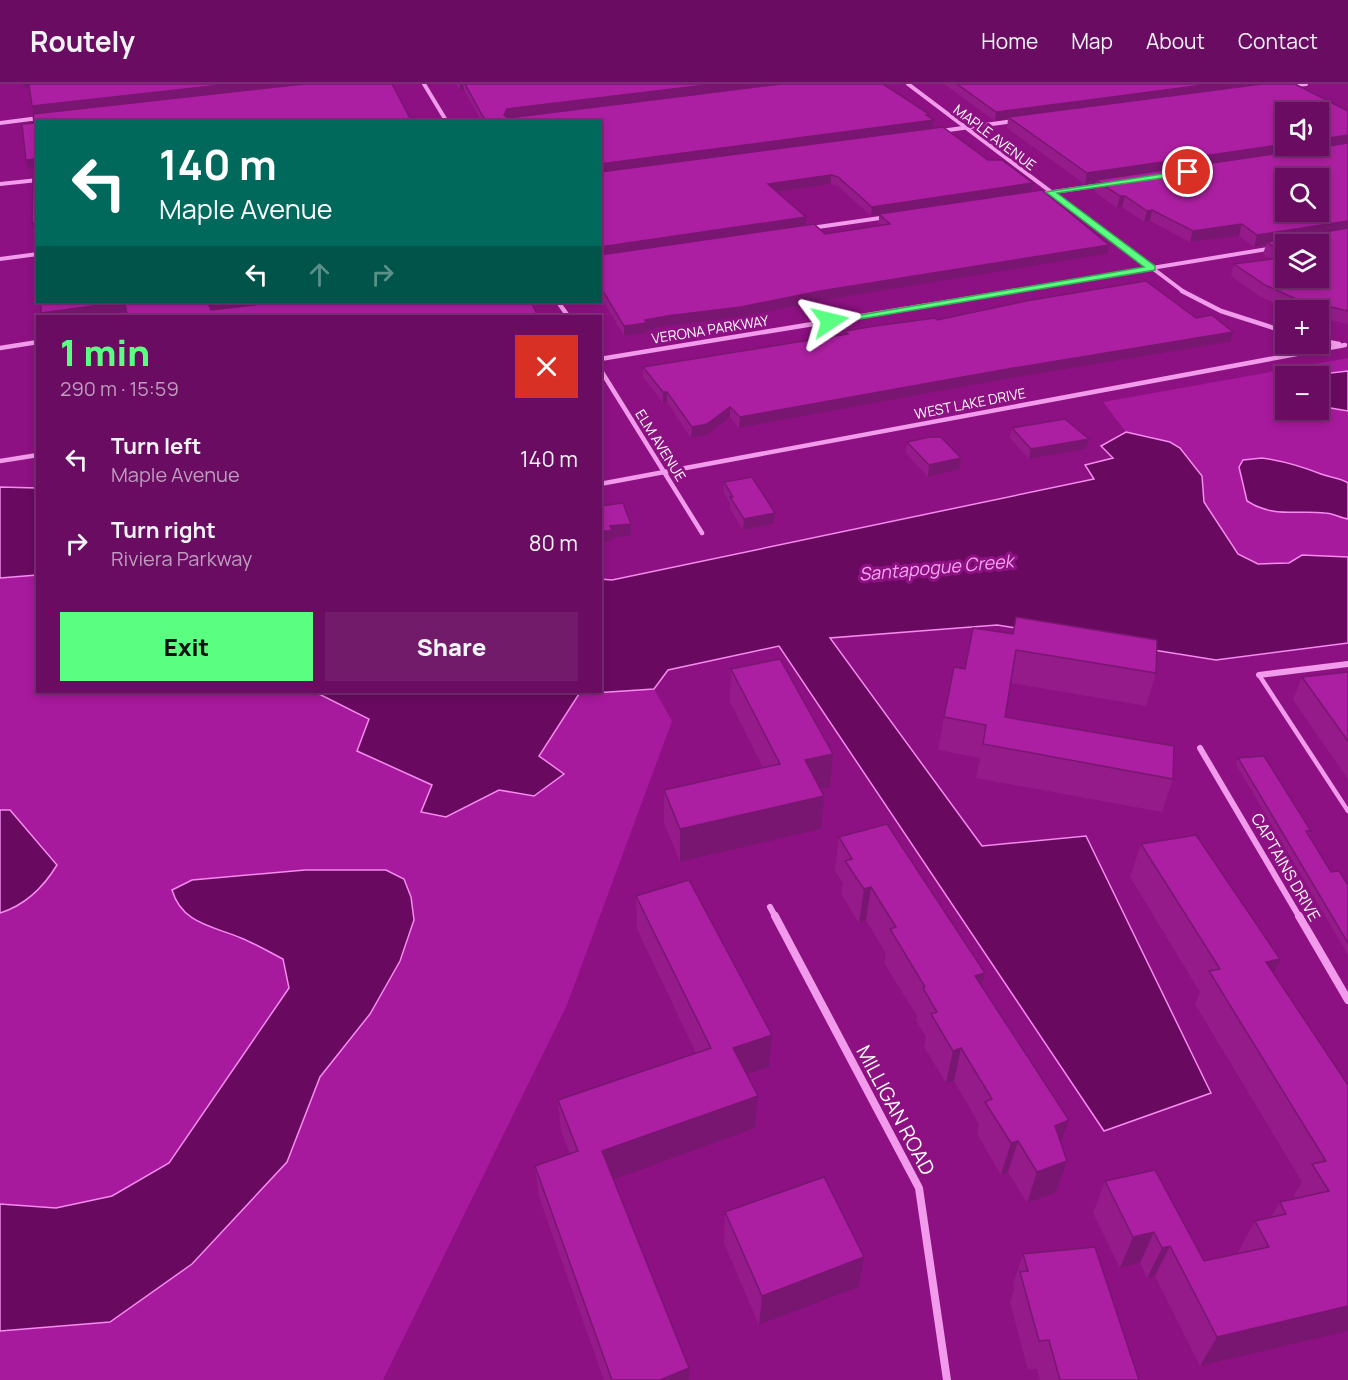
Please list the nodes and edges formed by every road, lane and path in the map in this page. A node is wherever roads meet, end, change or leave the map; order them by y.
1 (424, 84) edge
2 (908, 84) edge
3 (1306, 84) edge
4 (1283, 87) edge
5 (46, 117) edge
6 (446, 120) edge
7 (1016, 121) edge
8 (0, 123) edge
9 (966, 127) junction
10 (931, 132) edge
11 (36, 180) edge
12 (0, 184) edge
13 (1108, 184) edge
14 (1050, 192) junction
15 (1030, 195) edge
16 (891, 216) edge
17 (809, 229) edge
18 (1275, 248) edge
19 (36, 254) edge
20 (0, 259) edge
21 (1152, 268) junction
22 (1275, 328) edge
23 (36, 342) edge
24 (1329, 342) edge
25 (1346, 346) edge
26 (0, 348) edge
27 (602, 359) edge
28 (602, 372) edge
29 (36, 455) edge
30 (0, 461) edge
31 (664, 473) junction
32 (602, 484) edge
33 (702, 533) dead end
34 (1348, 664) edge
35 (1259, 675) joint
36 (1200, 748) dead end
37 (1348, 811) edge
38 (770, 907) dead end
39 (1348, 1000) edge
40 (947, 1380) edge

1 - 6 street
2 - 9 street, MAPLE AVENUE
3 - 4 street
5 - 8 street
7 - 9 street
9 - 10 street
9 - 14 street, MAPLE AVENUE
11 - 12 street
13 - 14 street
14 - 15 street
14 - 21 street, MAPLE AVENUE
16 - 17 street
18 - 21 street, VERONA PARKWAY
19 - 20 street
21 - 22 street, MAPLE AVENUE
21 - 27 street, VERONA PARKWAY
23 - 26 street
24 - 25 street
25 - 31 street, WEST LAKE DRIVE
28 - 31 street, ELM AVENUE
29 - 30 street
31 - 32 street, WEST LAKE DRIVE
31 - 33 street, ELM AVENUE
34 - 35 street
35 - 37 lane
36 - 39 street, CAPTAINS DRIVE
38 - 40 street, MILLIGAN ROAD

